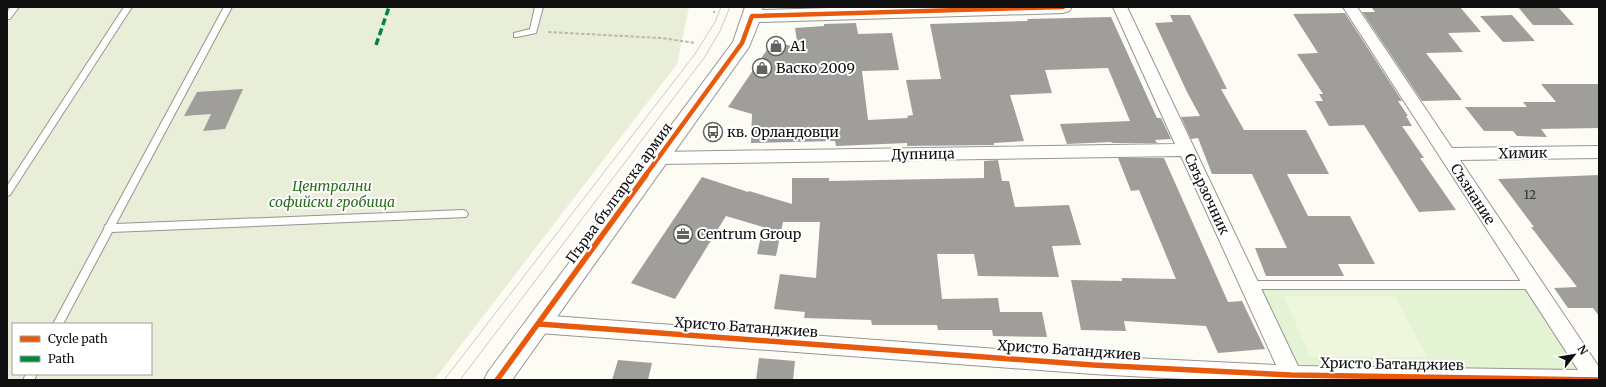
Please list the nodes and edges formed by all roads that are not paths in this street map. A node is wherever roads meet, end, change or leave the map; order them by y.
1 (15, 7) edge
2 (128, 7) edge
3 (228, 7) edge
4 (540, 7) edge
5 (1063, 7) edge
6 (1120, 7) edge
7 (1350, 7) edge
8 (753, 11) edge
9 (7, 17) edge
10 (517, 35) dead end
11 (1186, 150) junction
12 (1599, 152) edge
13 (1446, 154) junction
14 (659, 158) junction
15 (7, 193) edge
16 (463, 214) dead end
17 (108, 228) junction
18 (1249, 285) junction
19 (1533, 285) junction
20 (59, 323) edge
21 (539, 324) junction
22 (1293, 377) edge
23 (497, 380) edge
24 (1597, 380) edge

1 - 9 lane
2 - 15 lane
3 - 17 lane
4 - 10 lane
5 - 8 street
6 - 11 street, Свързочник
7 - 13 street, Съзнание
8 - 14 street, Първа българска армия
11 - 14 street, Дупница
11 - 18 street, Свързочник
12 - 13 street, Химик
13 - 19 street, Съзнание
14 - 21 street, Първа българска армия
16 - 17 lane
17 - 20 lane
18 - 19 lane
18 - 22 street, Свързочник
19 - 24 street, Съзнание
21 - 22 street, Христо Батанджиев
21 - 23 street, Първа българска армия
22 - 24 street, Христо Батанджиев

